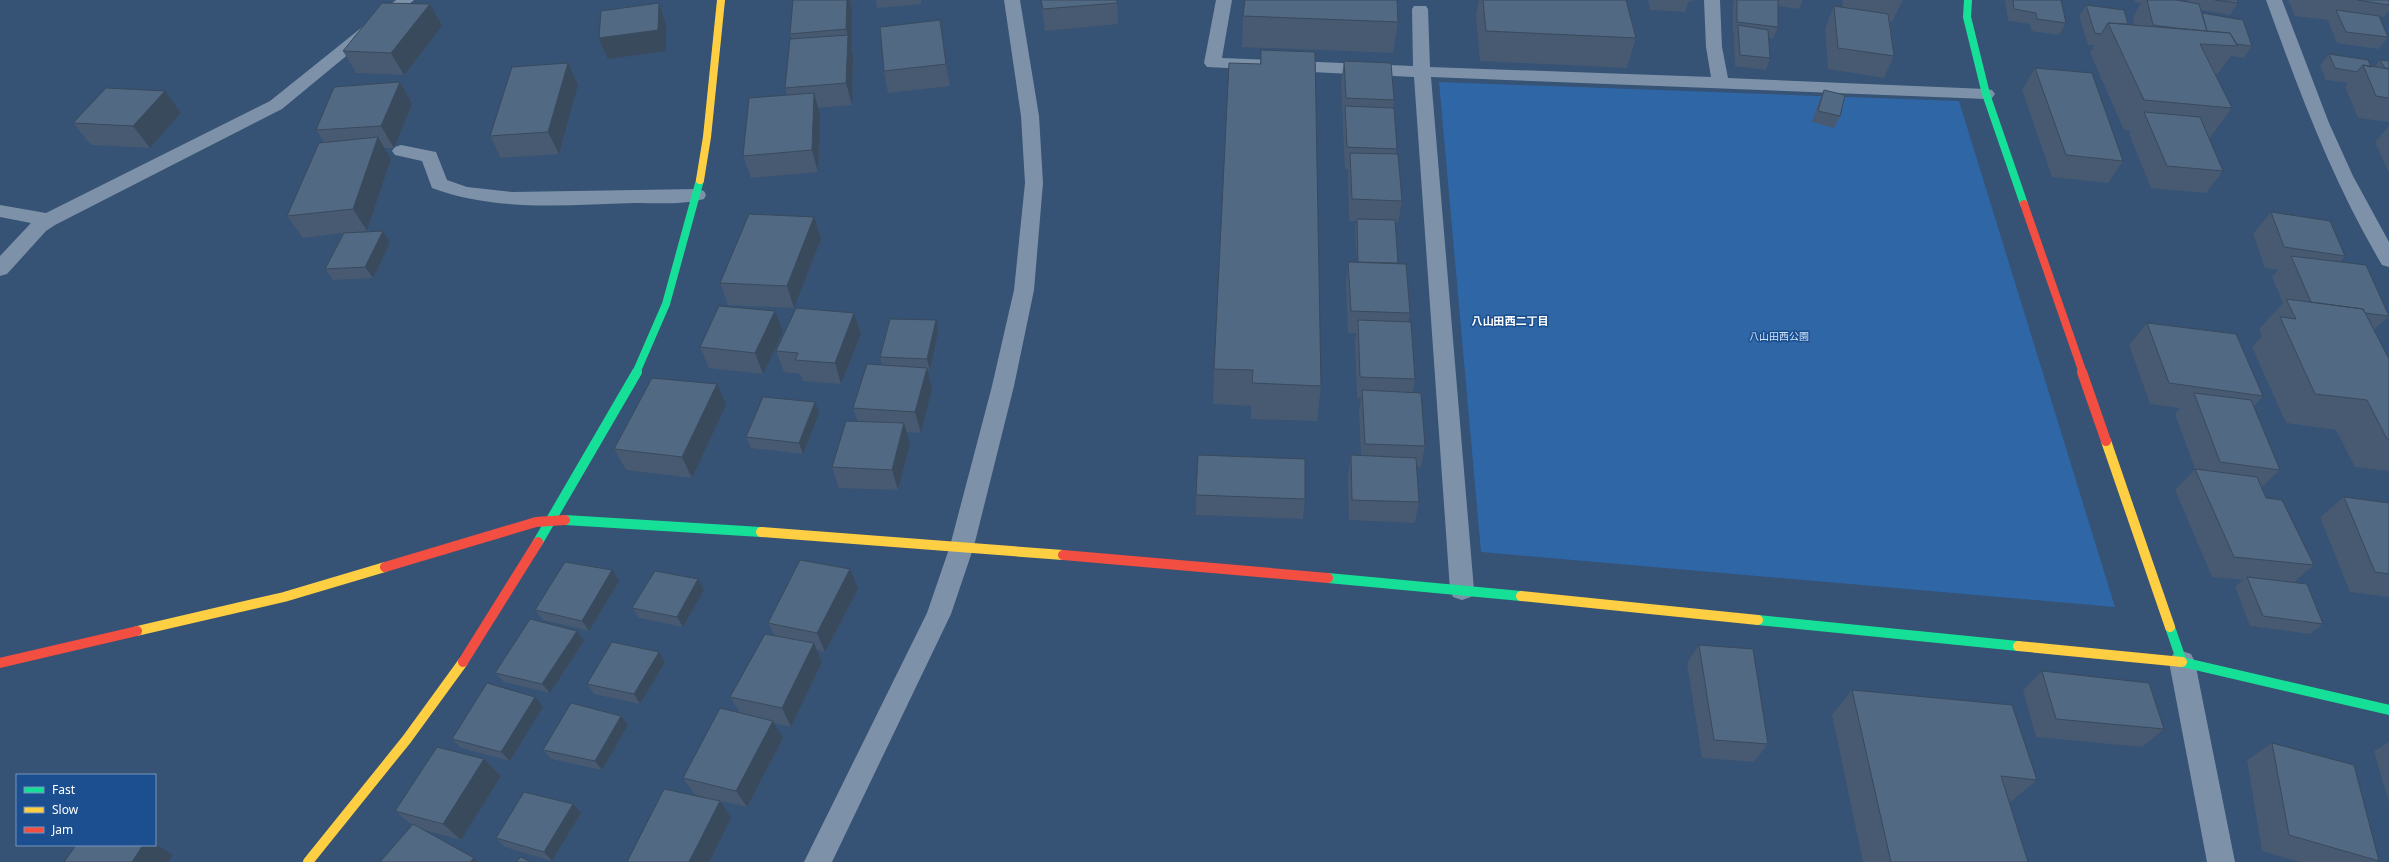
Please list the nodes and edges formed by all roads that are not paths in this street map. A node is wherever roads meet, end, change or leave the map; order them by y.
1 (406, 0) edge
2 (721, 0) edge
3 (1012, 0) edge
4 (1224, 0) edge
5 (1712, 0) edge
6 (1968, 0) edge
7 (2274, 0) edge
8 (1420, 9) dead end
9 (1422, 73) junction
10 (1720, 82) junction
11 (1986, 94) junction
12 (401, 151) dead end
13 (698, 195) junction
14 (0, 211) edge
15 (48, 220) junction
16 (2389, 260) edge
17 (0, 269) edge
18 (550, 520) junction
19 (962, 546) junction
20 (1462, 590) junction
21 (2182, 662) junction
22 (0, 663) edge
23 (2389, 710) edge
24 (308, 862) edge
25 (818, 862) edge
26 (2221, 862) edge

1 - 15 street
2 - 13 street
3 - 19 street
4 - 9 street
5 - 10 street
6 - 11 street
7 - 16 street
8 - 9 street
9 - 10 street
9 - 20 street
10 - 11 street
11 - 21 street
12 - 13 street
13 - 18 street
14 - 15 street
15 - 17 street
18 - 19 street
18 - 22 street
18 - 24 street
19 - 20 street
19 - 25 street
20 - 21 street
21 - 23 street
21 - 26 street

